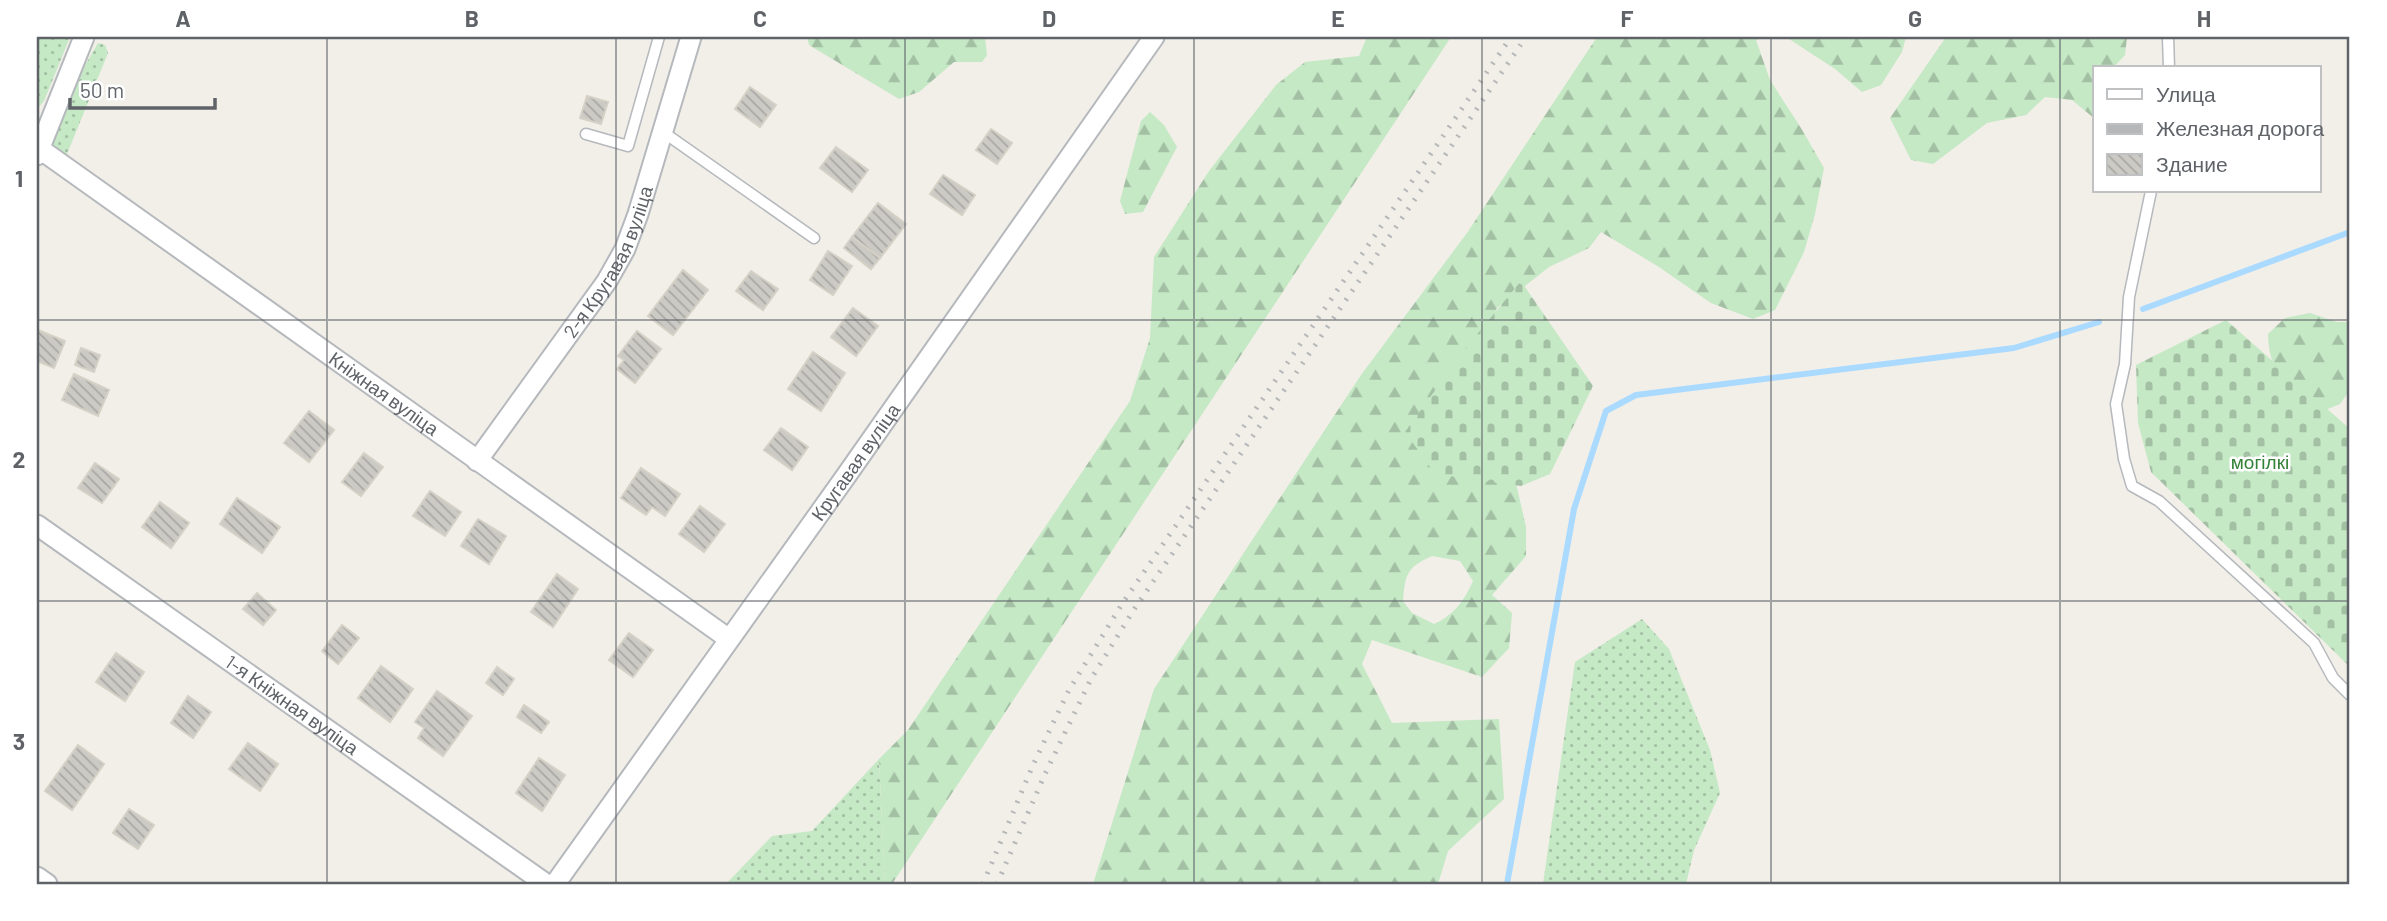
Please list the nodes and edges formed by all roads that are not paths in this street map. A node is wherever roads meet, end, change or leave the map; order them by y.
1 (84, 37) edge
2 (659, 37) edge
3 (691, 37) edge
4 (1154, 37) edge
5 (2168, 37) edge
6 (2169, 66) edge
7 (662, 131) junction
8 (586, 134) dead end
9 (40, 141) edge
10 (2151, 192) edge
11 (814, 238) dead end
12 (477, 461) junction
13 (37, 525) edge
14 (729, 639) junction
15 (2350, 695) edge
16 (37, 877) edge
17 (47, 884) edge
18 (546, 884) edge
19 (555, 884) edge

1 - 9 street
2 - 8 lane
3 - 7 street, 2-я Кругавая вуліца
4 - 14 street, Кругавая вуліца
5 - 6 lane
7 - 11 lane
7 - 12 street, 2-я Кругавая вуліца
9 - 12 street, Кніжная вуліца
10 - 15 lane
12 - 14 street, Кніжная вуліца
13 - 18 street, 1-я Кніжная вуліца
14 - 19 street, Кругавая вуліца
16 - 17 street

